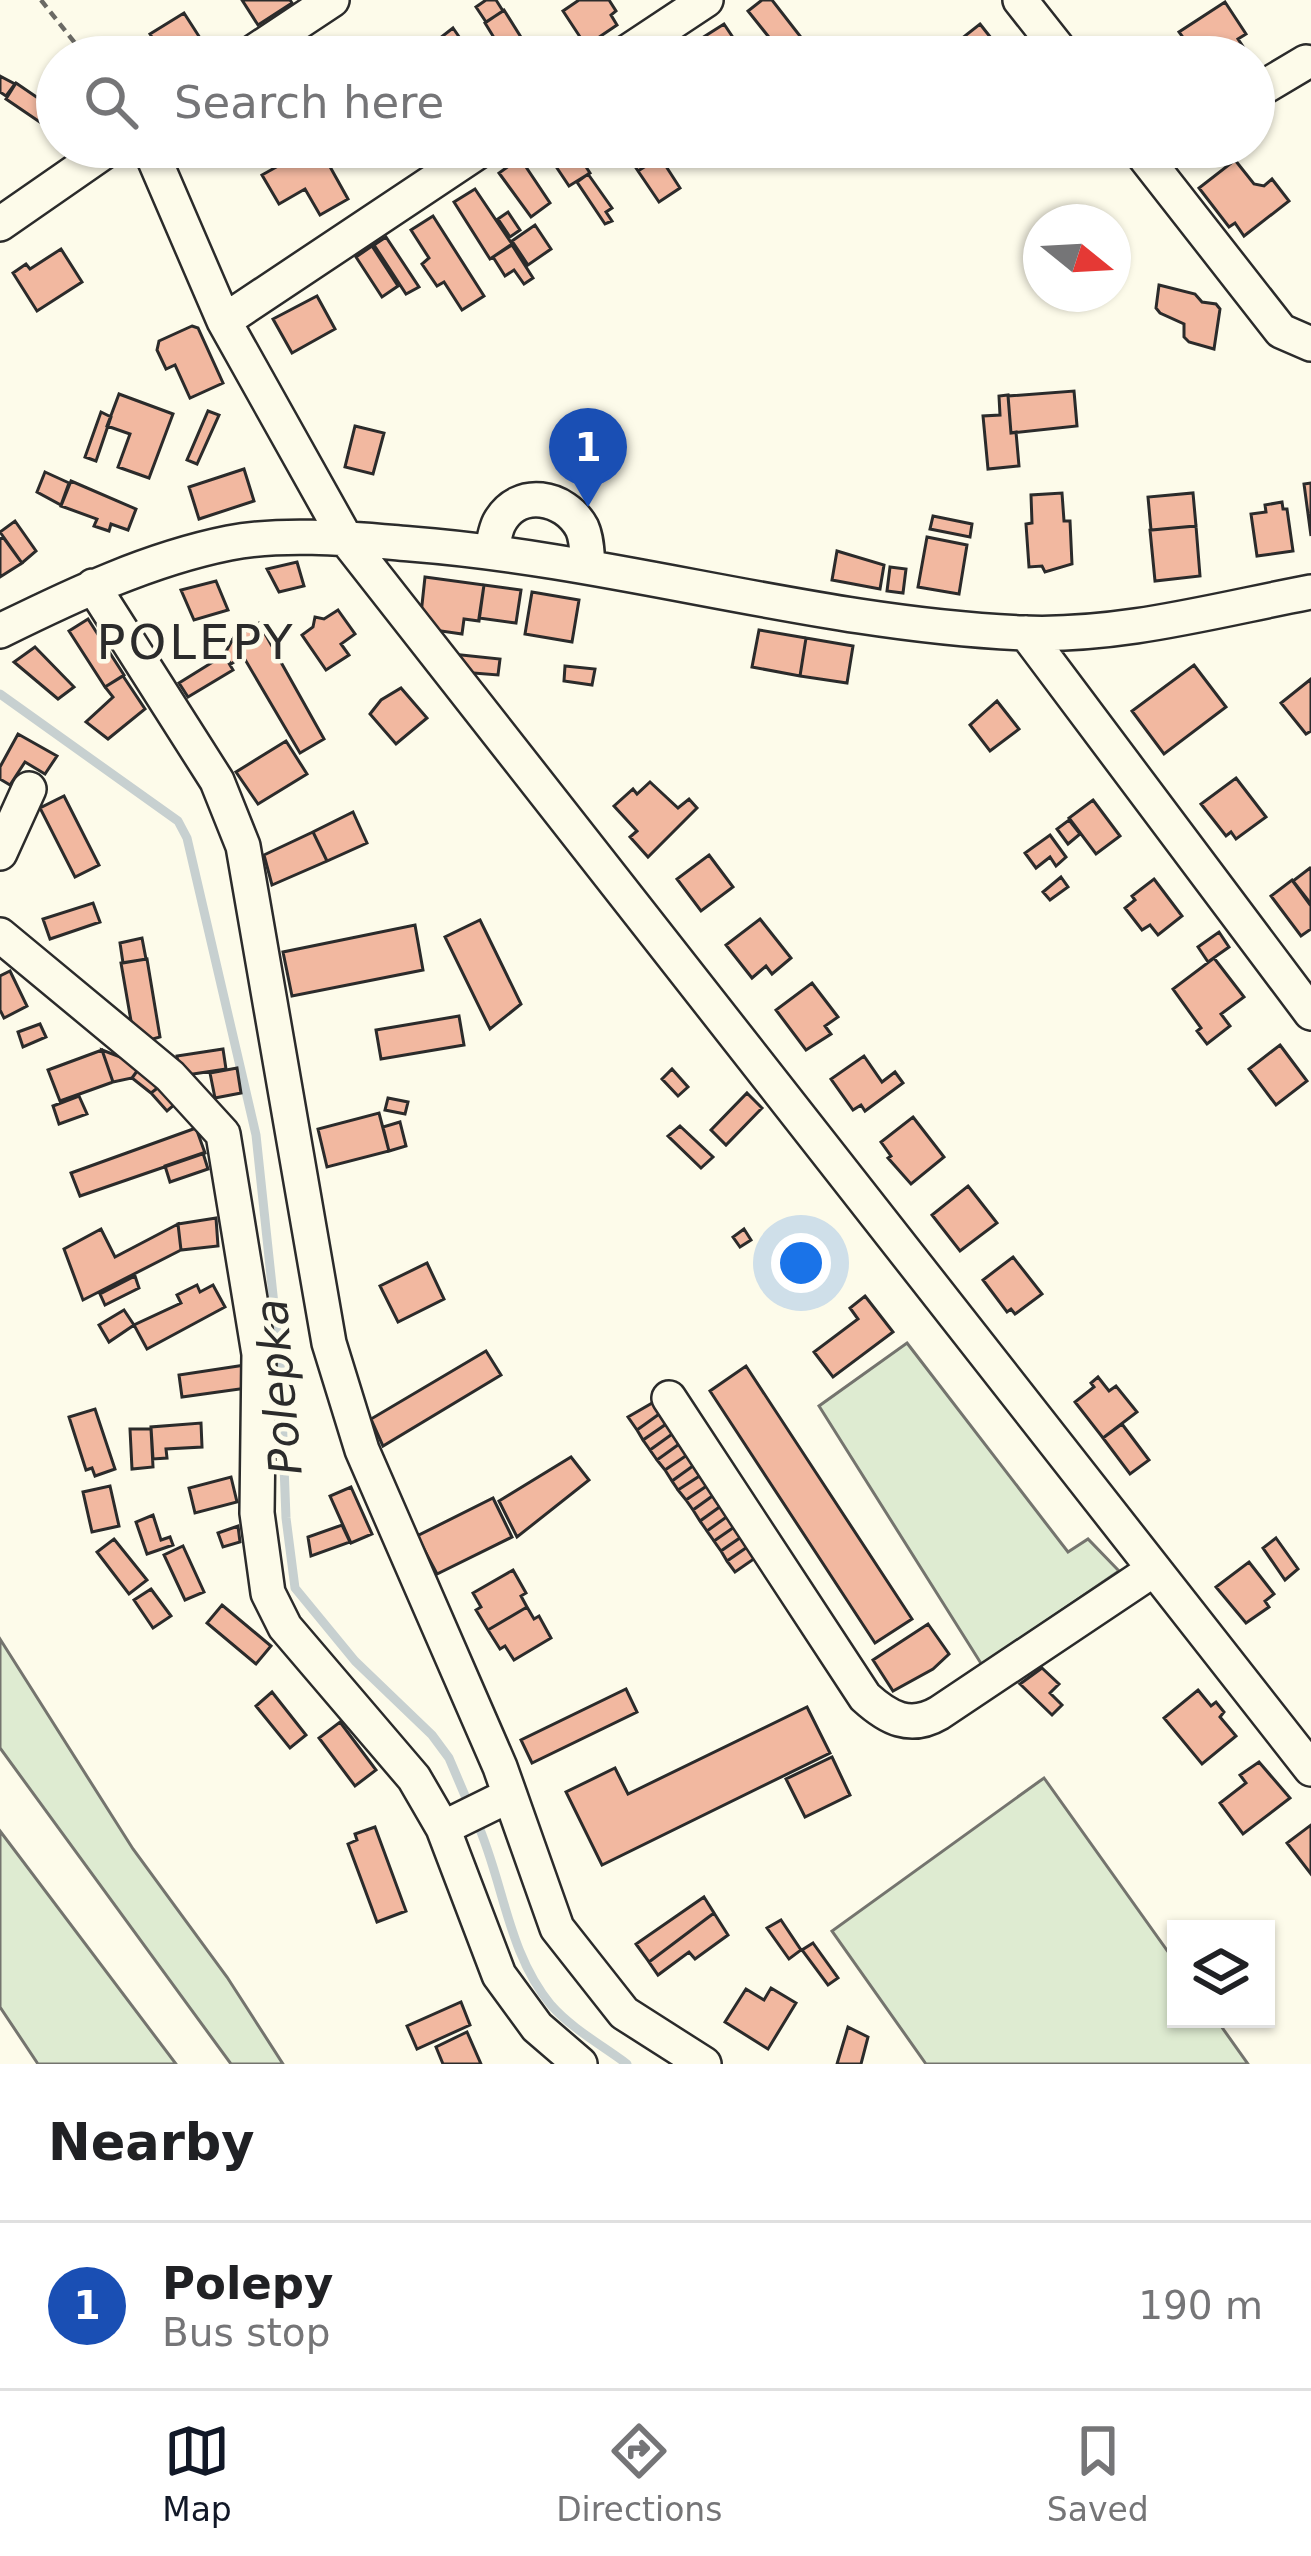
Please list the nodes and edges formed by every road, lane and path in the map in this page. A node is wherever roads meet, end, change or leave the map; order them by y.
1 (41, 0) edge
2 (332, 0) edge
3 (706, 0) edge
4 (1021, 0) edge
5 (69, 36) edge
6 (278, 36) edge
7 (652, 36) edge
8 (1049, 36) edge
9 (1306, 62) dead end
10 (1275, 80) edge
11 (81, 168) edge
12 (158, 168) edge
13 (454, 168) edge
14 (1156, 168) edge
15 (0, 224) edge
16 (224, 321) junction
17 (1311, 344) edge
18 (346, 539) junction
19 (491, 550) junction
20 (588, 565) junction
21 (93, 586) junction
22 (1311, 592) edge
23 (0, 631) edge
24 (1026, 633) junction
25 (28, 789) dead end
26 (0, 854) edge
27 (0, 935) edge
28 (1311, 1013) edge
29 (669, 1398) dead end
30 (1153, 1570) junction
31 (1309, 1766) edge
32 (500, 1800) junction
33 (450, 1824) junction
34 (580, 2064) edge
35 (704, 2064) edge

1 - 5 path
2 - 6 street
3 - 7 street
4 - 8 street
9 - 10 street
11 - 15 street
12 - 16 street
13 - 16 street
14 - 17 street
16 - 18 street
18 - 19 street
18 - 21 street
18 - 30 street
19 - 20 street
19 - 20 street
20 - 24 street
21 - 23 street
21 - 32 street
22 - 24 street
24 - 28 street
25 - 26 street
27 - 33 street
29 - 30 street
30 - 31 street
32 - 33 street
32 - 35 street
33 - 34 street

